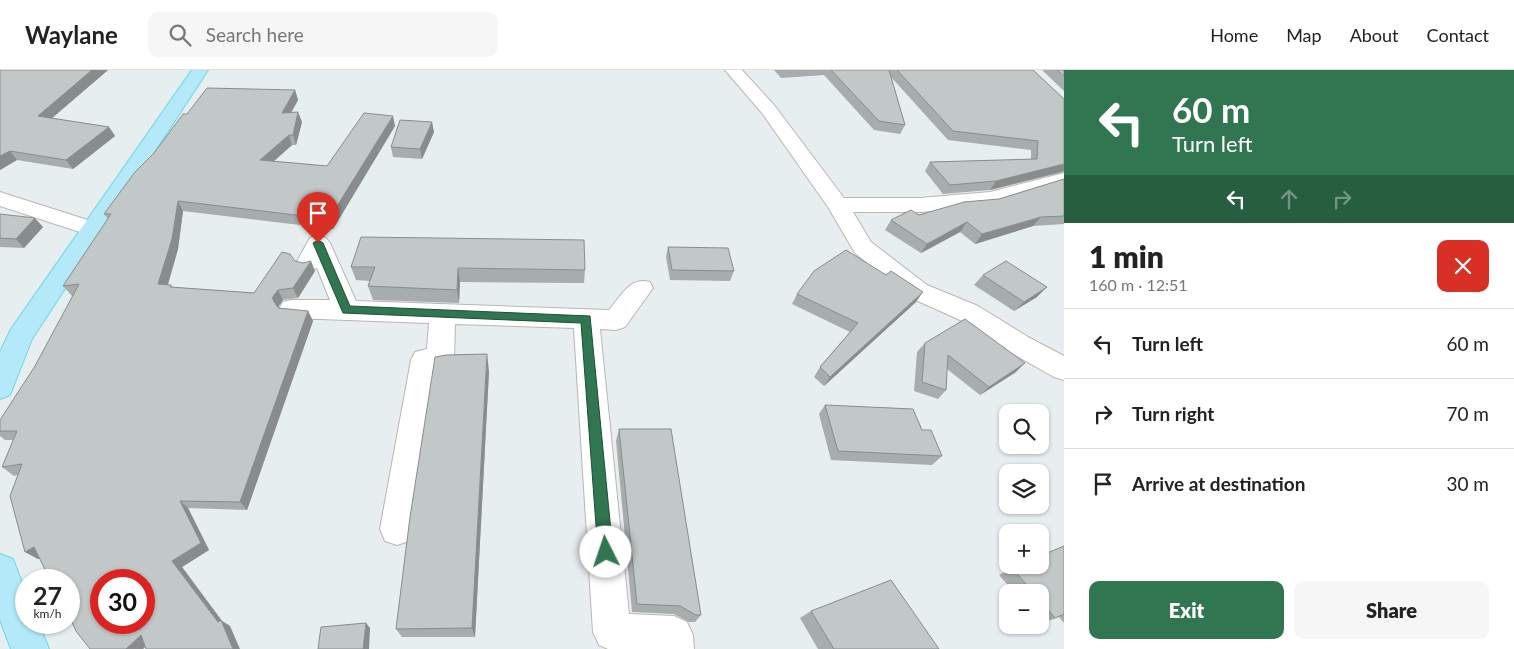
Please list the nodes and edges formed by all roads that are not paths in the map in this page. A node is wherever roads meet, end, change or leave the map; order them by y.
1 (200, 70) edge
2 (733, 70) edge
3 (1064, 179) edge
4 (0, 199) edge
5 (838, 205) junction
6 (92, 229) junction
7 (308, 263) edge
8 (641, 288) dead end
9 (292, 309) edge
10 (347, 310) junction
11 (442, 314) junction
12 (586, 319) junction
13 (1064, 369) edge
14 (0, 387) edge
15 (397, 529) dead end
16 (0, 572) edge
17 (30, 649) edge
18 (675, 649) edge

1 - 6 main road
2 - 5 street
3 - 5 street
4 - 6 street
5 - 13 street
6 - 14 main road
7 - 10 street
8 - 12 street
9 - 10 street
10 - 11 street
11 - 12 street
11 - 15 street
12 - 18 street
16 - 17 main road

